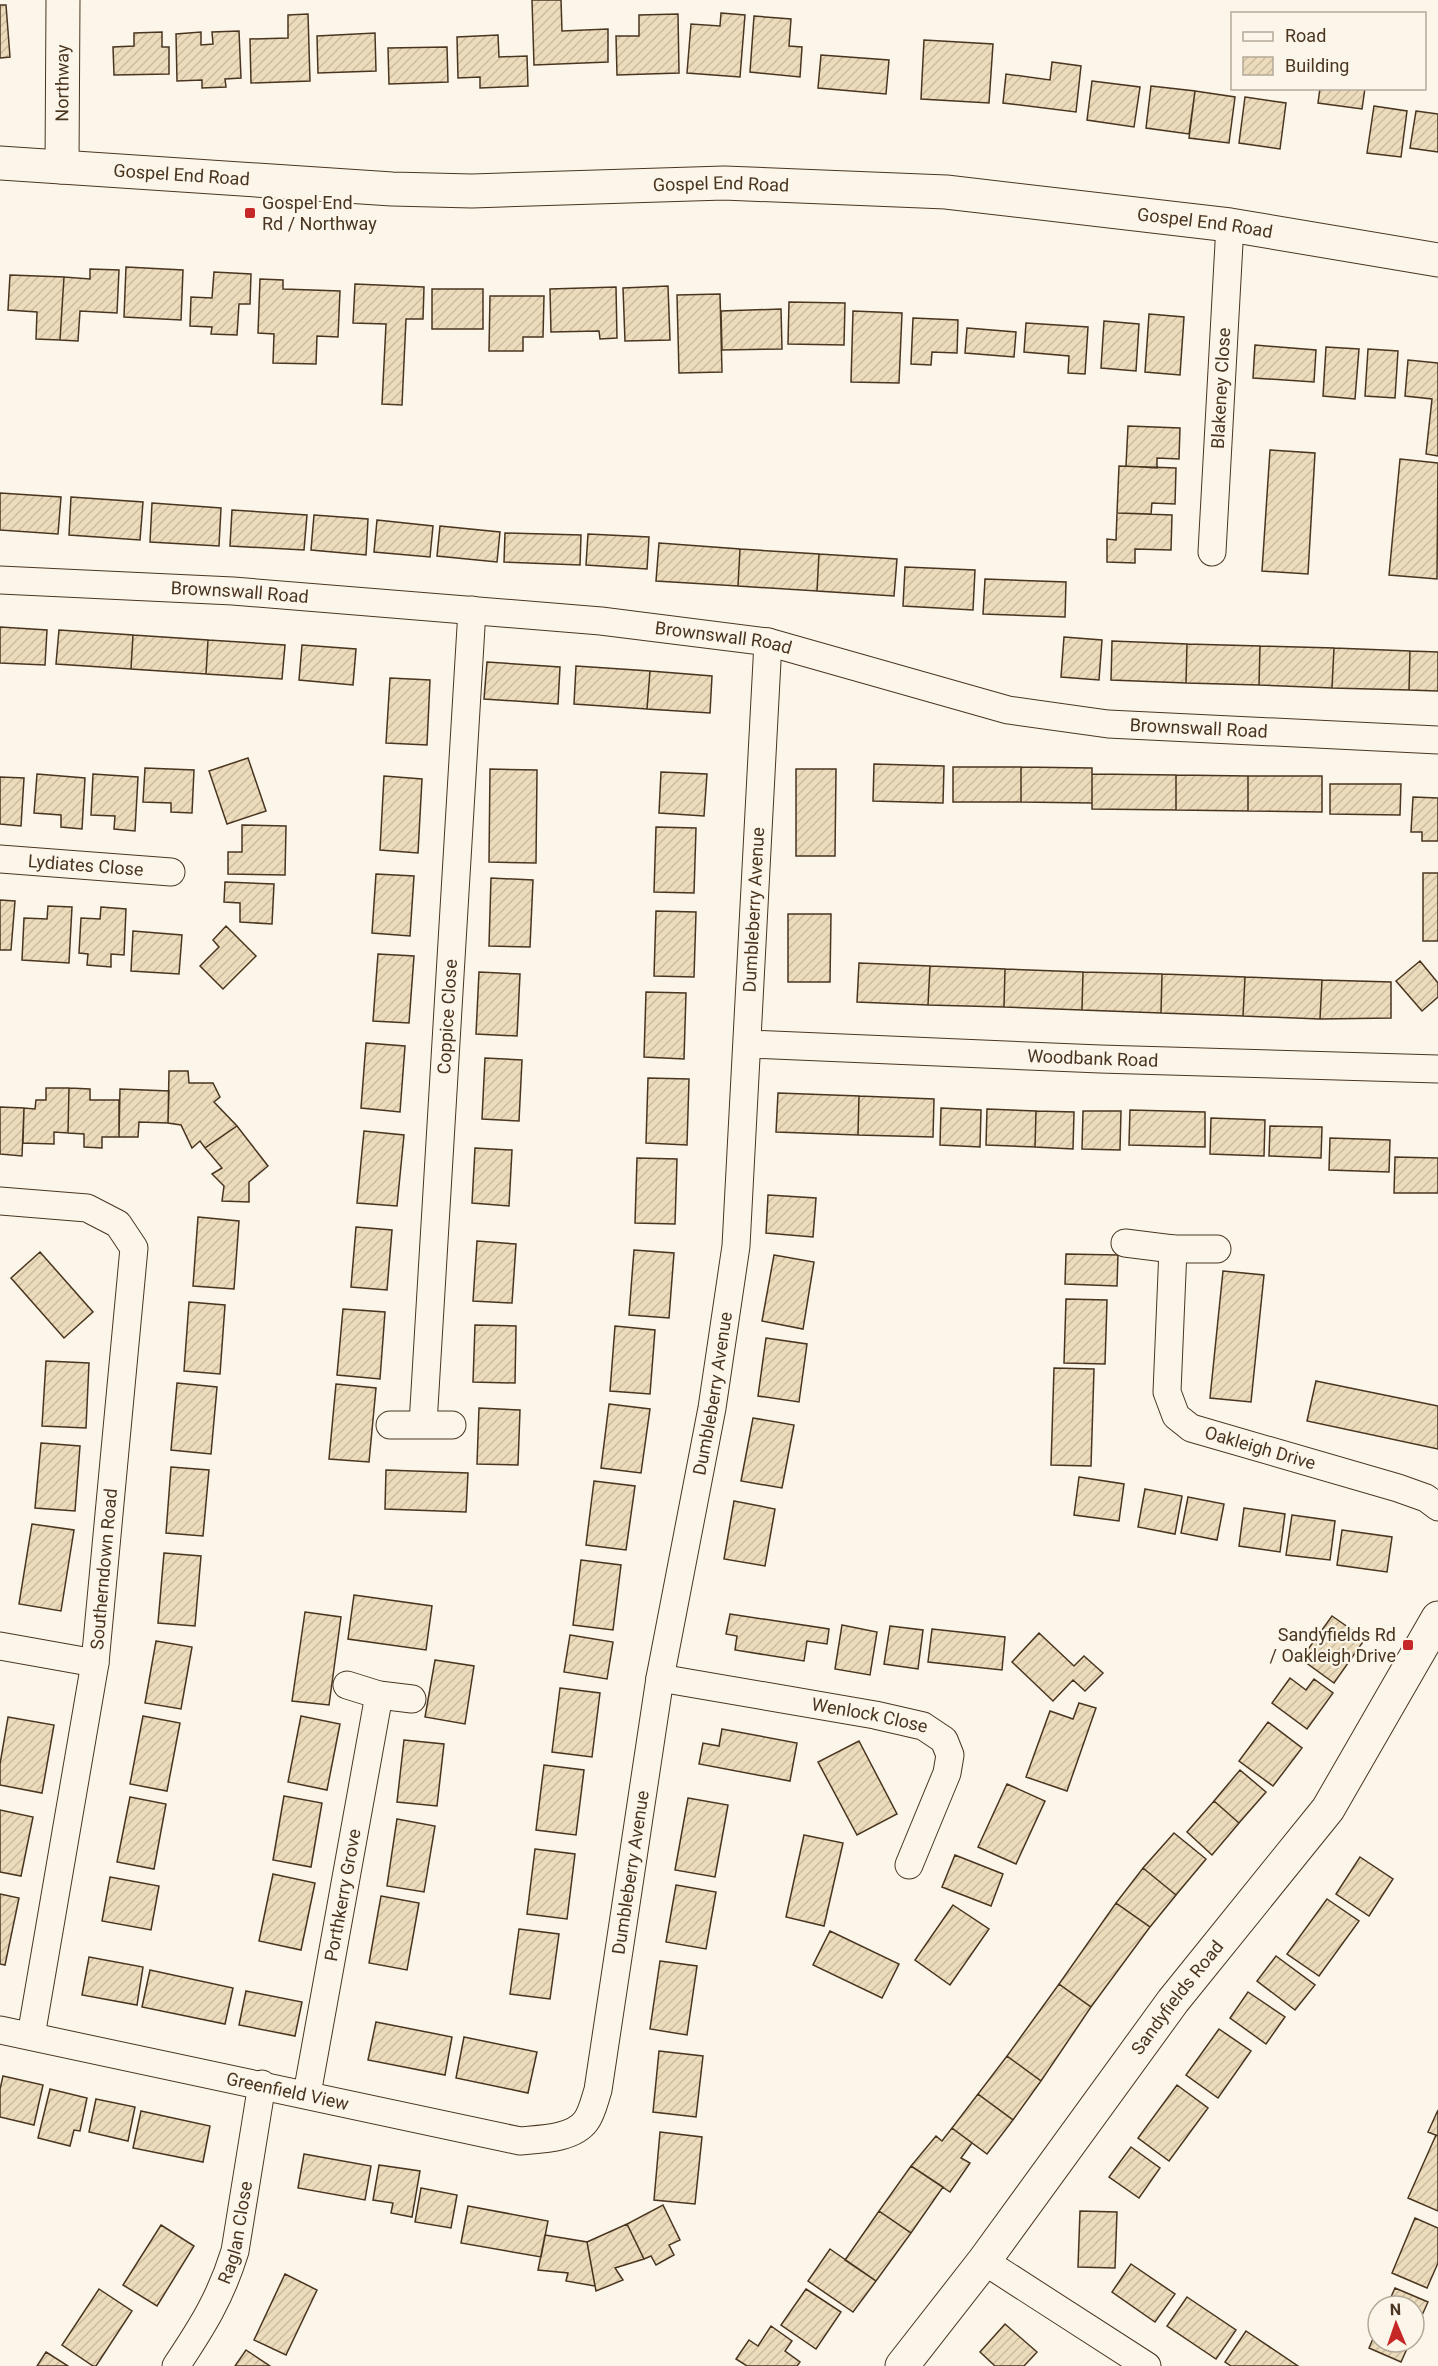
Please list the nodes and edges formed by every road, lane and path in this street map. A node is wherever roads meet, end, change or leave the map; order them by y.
1 (63, 0) edge
2 (0, 163) edge
3 (62, 167) junction
4 (1230, 225) junction
5 (1438, 260) edge
6 (1212, 552) dead end
7 (0, 580) edge
8 (472, 610) junction
9 (768, 642) junction
10 (1438, 740) edge
11 (0, 859) edge
12 (171, 872) dead end
13 (748, 1044) junction
14 (1438, 1069) edge
15 (0, 1201) edge
16 (1125, 1243) dead end
17 (1173, 1249) junction
18 (1217, 1249) dead end
19 (423, 1424) junction
20 (390, 1425) dead end
21 (452, 1425) dead end
22 (1438, 1507) edge
23 (1438, 1618) edge
24 (0, 1646) edge
25 (96, 1663) junction
26 (660, 1678) junction
27 (347, 1685) dead end
28 (379, 1695) junction
29 (412, 1699) dead end
30 (909, 1865) dead end
31 (0, 2030) edge
32 (31, 2036) junction
33 (262, 2084) junction
34 (307, 2094) junction
35 (574, 2131) joint
36 (984, 2261) junction
37 (176, 2366) edge
38 (902, 2366) edge
39 (1147, 2366) edge

1 - 3 main road, Northway
2 - 3 main road, Gospel End Road
3 - 4 main road, Gospel End Road
4 - 5 main road, Gospel End Road
4 - 6 street, Blakeney Close
7 - 8 street, Brownswall Road
8 - 9 street, Brownswall Road
8 - 19 street, Coppice Close
9 - 10 street, Brownswall Road
9 - 13 street, Dumbleberry Avenue
11 - 12 street, Lydiates Close
13 - 14 street, Woodbank Road
13 - 26 street, Dumbleberry Avenue
15 - 25 street, Southerndown Road
16 - 17 street
17 - 18 street
17 - 22 street, Oakleigh Drive
19 - 20 street
19 - 21 street
23 - 36 main road, Sandyfields Road
24 - 25 street
25 - 32 street, Southerndown Road
26 - 30 street, Wenlock Close
26 - 35 street, Dumbleberry Avenue
27 - 28 street
28 - 29 street
28 - 34 street, Porthkerry Grove
31 - 32 street, Greenfield View
32 - 33 street, Greenfield View
33 - 34 street, Greenfield View
33 - 37 street, Raglan Close
34 - 35 street, Greenfield View
36 - 38 main road, Sandyfields Road
36 - 39 street

